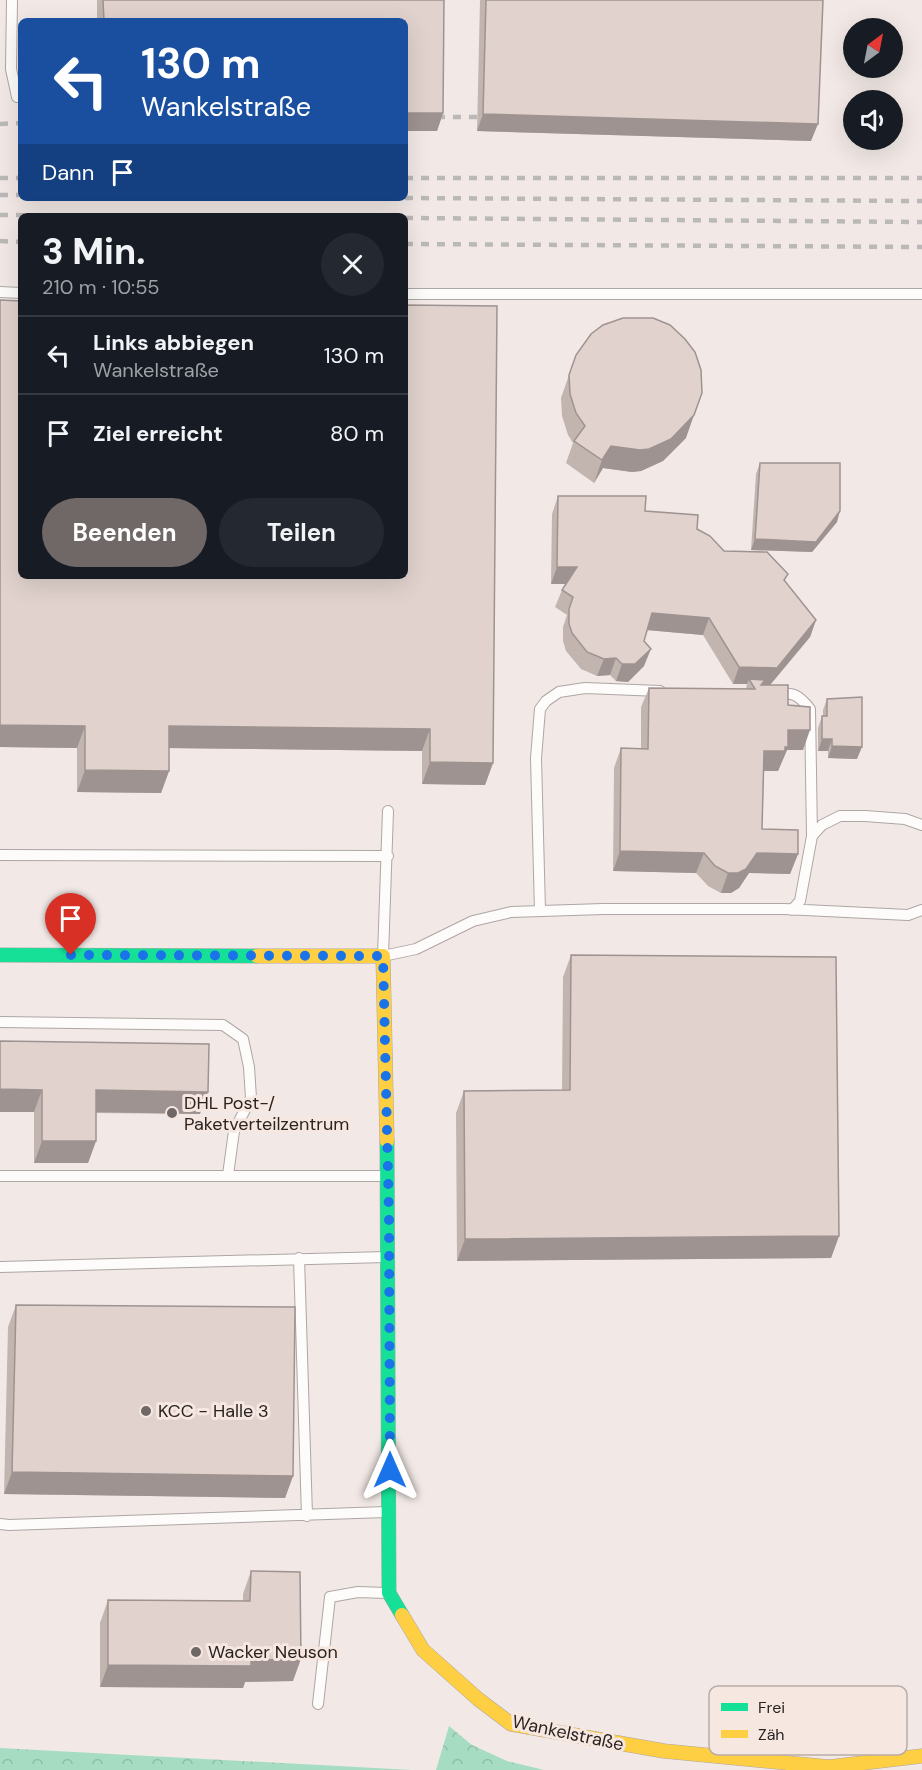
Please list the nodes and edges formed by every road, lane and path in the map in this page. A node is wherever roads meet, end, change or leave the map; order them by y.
1 (12, 0) edge
2 (17, 98) dead end
3 (0, 292) edge
4 (18, 292) edge
5 (408, 294) edge
6 (922, 294) edge
7 (676, 691) edge
8 (768, 693) edge
9 (388, 811) dead end
10 (922, 825) edge
11 (813, 836) junction
12 (0, 855) edge
13 (388, 856) junction
14 (792, 910) junction
15 (922, 910) edge
16 (540, 911) junction
17 (0, 955) edge
18 (383, 956) junction
19 (0, 1022) edge
20 (228, 1175) junction
21 (0, 1176) edge
22 (388, 1176) junction
23 (389, 1257) junction
24 (299, 1258) junction
25 (0, 1267) edge
26 (390, 1512) junction
27 (307, 1516) junction
28 (0, 1524) edge
29 (389, 1593) junction
30 (318, 1704) dead end
31 (922, 1756) edge

1 - 2 lane
3 - 4 lane
5 - 6 lane
7 - 16 lane
8 - 11 lane
9 - 13 lane
10 - 11 lane
11 - 14 lane
12 - 13 lane
13 - 18 lane
14 - 15 lane
14 - 16 lane
16 - 18 lane
17 - 18 street
18 - 22 street
19 - 20 lane
20 - 21 lane
20 - 22 lane
22 - 23 street
23 - 24 lane
23 - 26 street
24 - 25 lane
24 - 27 lane
26 - 27 lane
26 - 29 street
27 - 28 lane
29 - 30 lane
29 - 31 street, Wankelstraße

